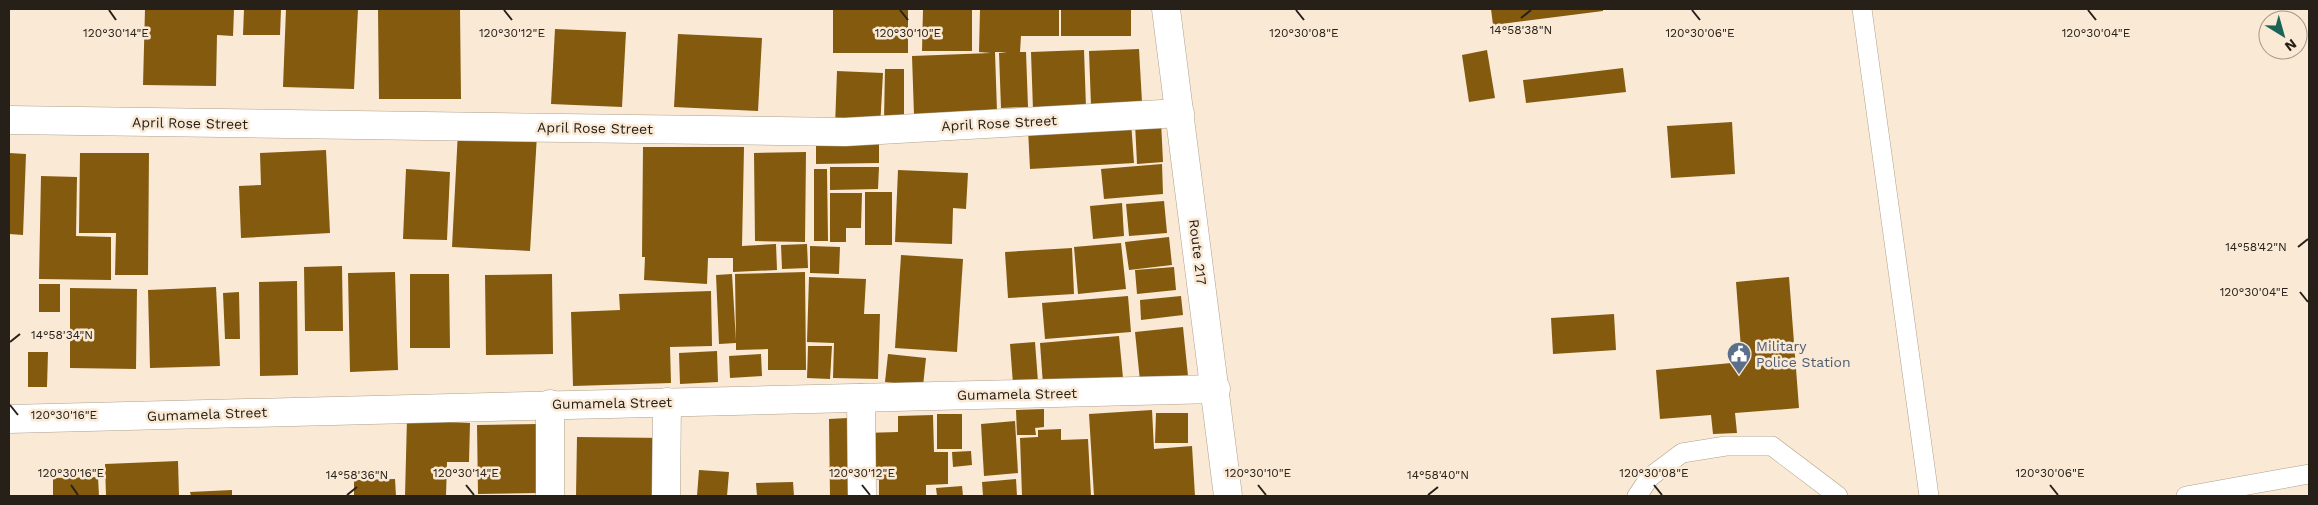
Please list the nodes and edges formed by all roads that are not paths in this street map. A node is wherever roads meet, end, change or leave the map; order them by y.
1 (1166, 9) edge
2 (1862, 9) edge
3 (1180, 113) junction
4 (9, 120) edge
5 (1216, 389) junction
6 (861, 398) junction
7 (667, 402) junction
8 (550, 404) junction
9 (9, 419) edge
10 (2309, 474) edge
11 (550, 496) edge
12 (666, 496) edge
13 (862, 496) edge
14 (1228, 496) edge
15 (1638, 496) edge
16 (1838, 496) edge
17 (1929, 496) edge
18 (2186, 496) edge

1 - 3 street, Route 217
2 - 17 lane
3 - 4 street, April Rose Street
3 - 5 street, Route 217
5 - 6 street, Gumamela Street
5 - 14 street, Route 217
6 - 7 street, Gumamela Street
6 - 13 street
7 - 8 street, Gumamela Street
7 - 12 street
8 - 9 street, Gumamela Street
8 - 11 street
10 - 18 lane
15 - 16 lane

